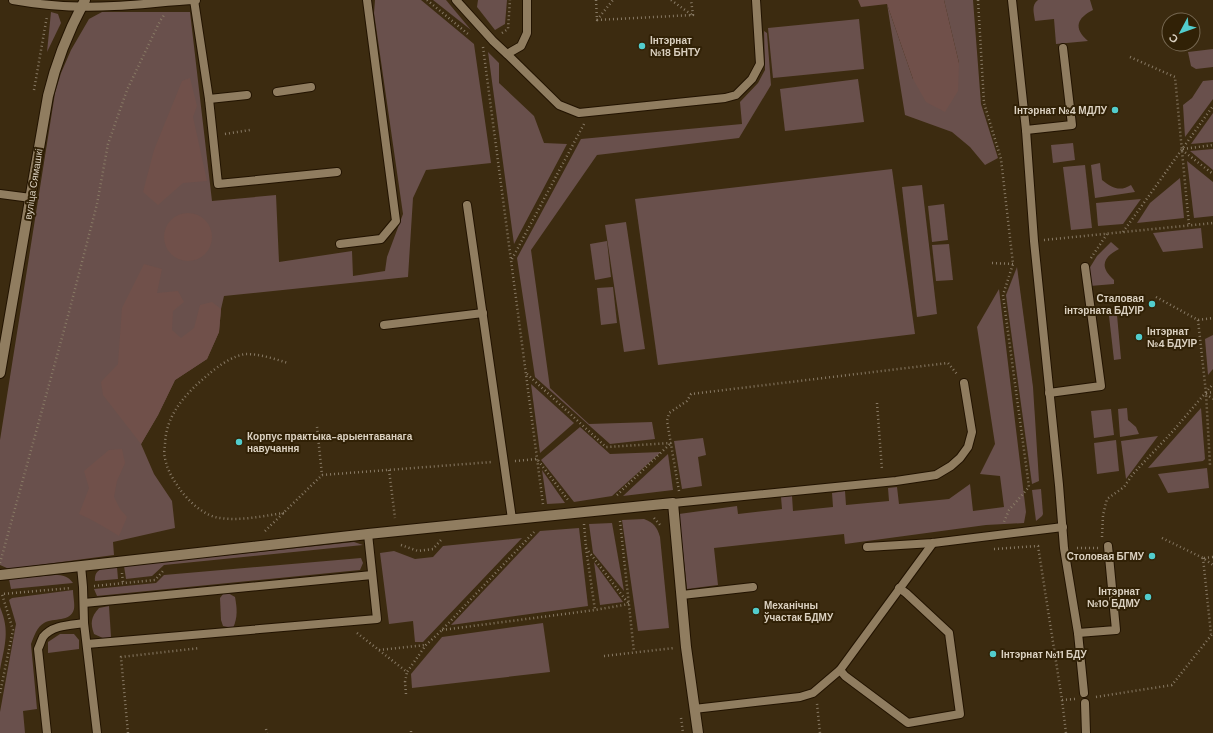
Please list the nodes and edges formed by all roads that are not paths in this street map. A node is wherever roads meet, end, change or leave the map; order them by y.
1 (13, 0) edge
2 (177, 0) edge
3 (195, 0) edge
4 (367, 0) edge
5 (456, 0) edge
6 (527, 0) edge
7 (756, 0) edge
8 (1012, 0) edge
9 (83, 3) edge
10 (1063, 48) dead end
11 (507, 54) junction
12 (311, 87) dead end
13 (277, 92) dead end
14 (247, 95) dead end
15 (209, 99) junction
16 (1026, 130) junction
17 (337, 172) dead end
18 (0, 194) edge
19 (31, 198) junction
20 (467, 206) dead end
21 (340, 244) dead end
22 (1085, 267) road end
23 (483, 313) junction
24 (384, 325) dead end
25 (0, 373) edge
26 (964, 383) road end
27 (1049, 393) junction
28 (673, 503) junction
29 (512, 519) junction
30 (1062, 527) junction
31 (368, 534) junction
32 (933, 543) junction
33 (1104, 545) road end
34 (867, 547) dead end
35 (80, 566) junction
36 (0, 575) edge
37 (372, 575) junction
38 (753, 587) dead end
39 (899, 588) junction
40 (682, 595) junction
41 (84, 603) junction
42 (84, 623) junction
43 (1078, 633) junction
44 (87, 644) junction
45 (840, 670) junction
46 (694, 709) junction
47 (48, 733) edge
48 (97, 733) edge
49 (698, 733) edge
50 (1086, 733) edge

1 - 9 lane
2 - 3 lane
2 - 9 lane
3 - 15 lane
4 - 21 lane
5 - 11 lane
6 - 11 lane
7 - 11 lane
8 - 16 lane
9 - 19 street, вуліца Сямашкі
10 - 16 lane
12 - 13 lane
14 - 15 lane
15 - 17 lane
16 - 27 lane
18 - 19 lane
19 - 25 street, вуліца Сямашкі
20 - 23 lane
22 - 27 lane
23 - 24 lane
23 - 29 lane
26 - 28 lane
27 - 30 lane
28 - 29 street
28 - 40 street
29 - 31 street
30 - 32 lane
30 - 43 lane
31 - 35 street
31 - 37 lane
32 - 34 lane
32 - 39 lane
33 - 43 lane
35 - 36 street
35 - 41 lane
37 - 41 lane
37 - 44 lane
38 - 40 lane
39 - 45 lane
39 - 45 lane
40 - 46 street
41 - 42 lane
42 - 44 lane
42 - 47 lane
43 - 50 lane
44 - 48 lane
45 - 46 lane
46 - 49 street

